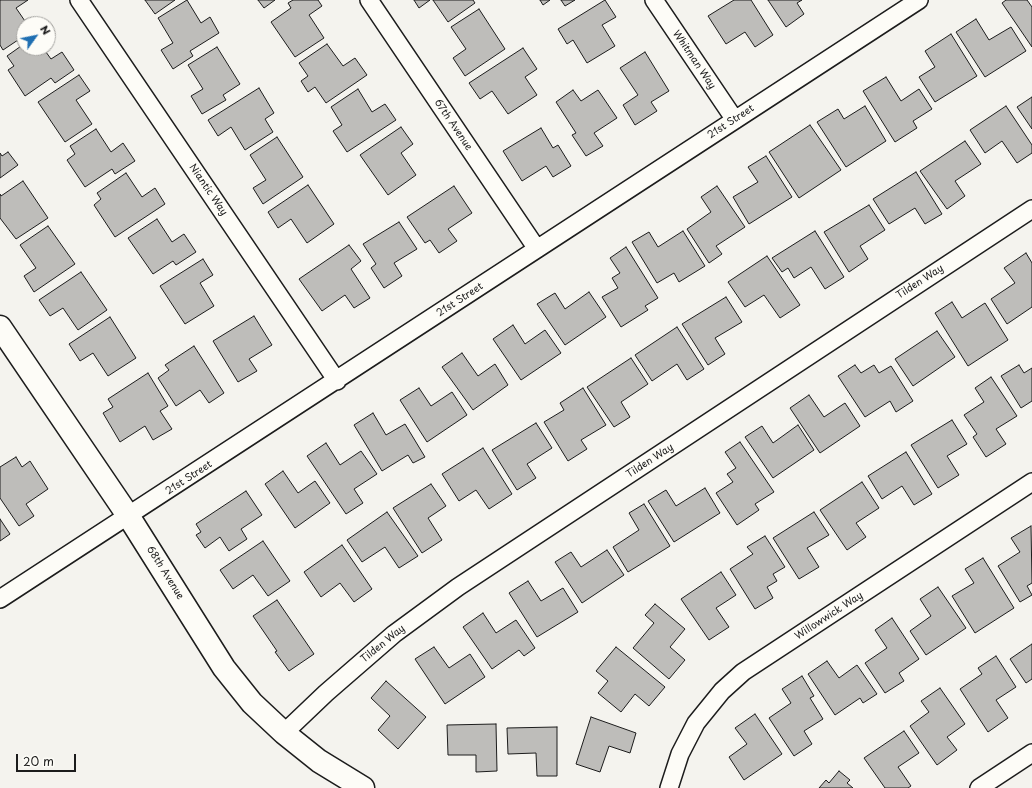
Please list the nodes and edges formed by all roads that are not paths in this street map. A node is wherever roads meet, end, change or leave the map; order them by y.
1 (79, 0) edge
2 (369, 0) edge
3 (654, 0) edge
4 (919, 0) edge
5 (735, 120) junction
6 (1032, 209) edge
7 (537, 249) junction
8 (0, 326) edge
9 (336, 380) junction
10 (1032, 482) edge
11 (129, 517) junction
12 (0, 599) edge
13 (284, 733) junction
14 (1032, 753) edge
15 (363, 788) edge
16 (670, 788) edge
17 (978, 788) edge

1 - 9 street, Niantic Way
2 - 7 street, 67th Avenue
3 - 5 street, Whitman Way
4 - 5 street, 21st Street
5 - 7 street, 21st Street
6 - 13 street, Tilden Way
7 - 9 street, 21st Street
8 - 11 street, 68th Avenue
9 - 11 street, 21st Street
10 - 16 street, Willowwick Way
11 - 12 street, 21st Street
11 - 13 street, 68th Avenue
13 - 15 street, 68th Avenue
14 - 17 street

